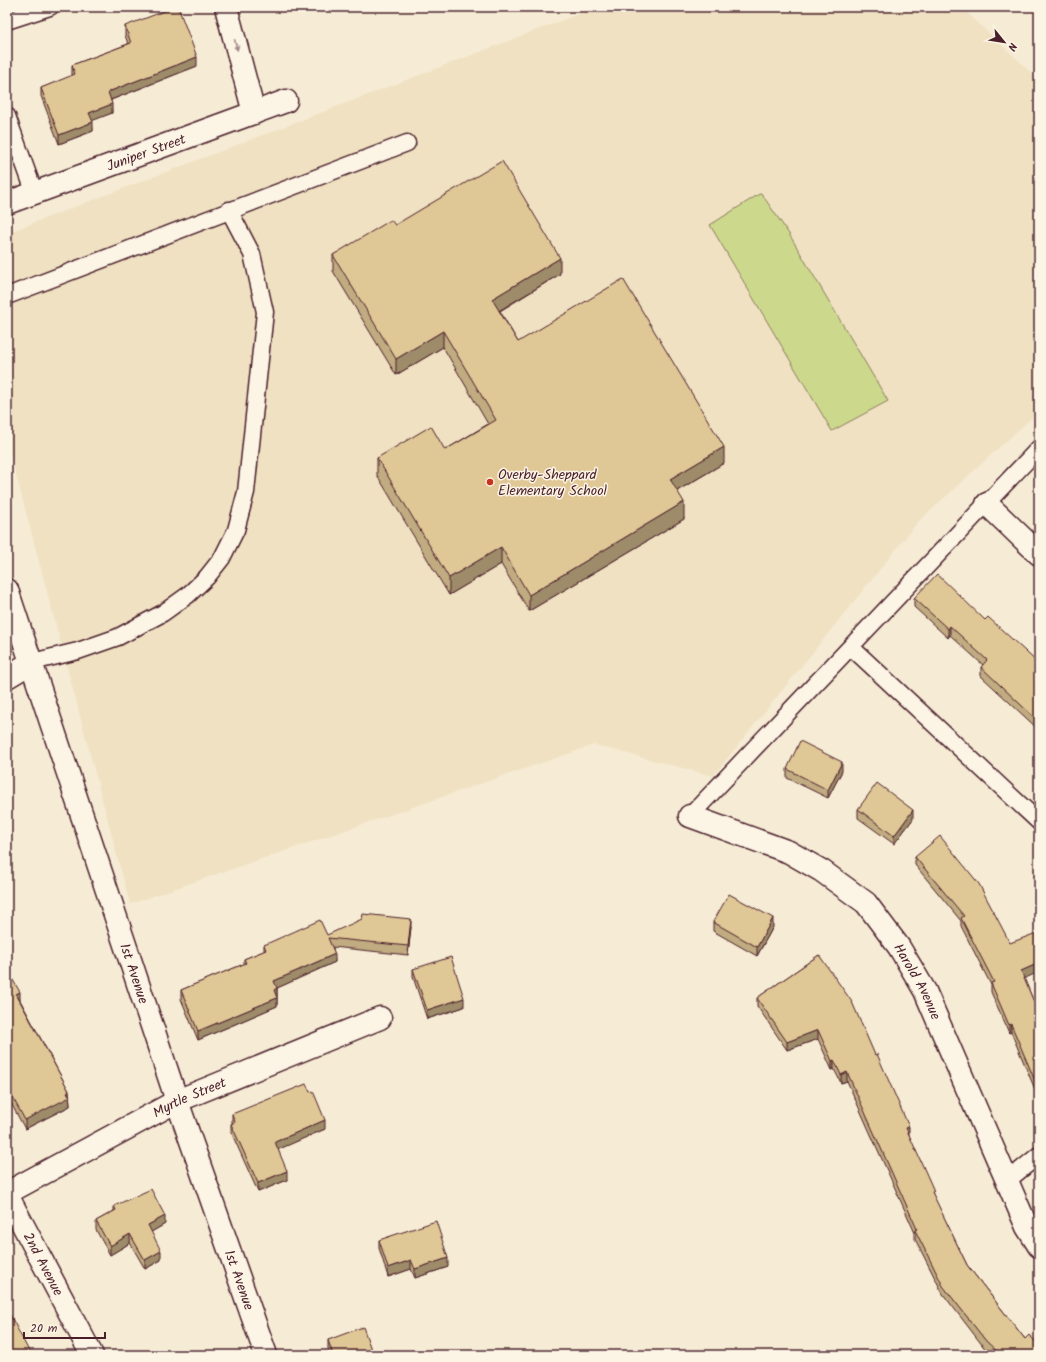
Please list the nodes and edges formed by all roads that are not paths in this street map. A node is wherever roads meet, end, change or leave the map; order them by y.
1 (50, 7) edge
2 (226, 7) edge
3 (7, 22) edge
4 (286, 101) dead end
5 (254, 113) junction
6 (7, 116) edge
7 (407, 143) dead end
8 (35, 194) junction
9 (7, 203) edge
10 (229, 210) junction
11 (7, 296) edge
12 (1039, 448) edge
13 (987, 504) junction
14 (1039, 554) edge
15 (7, 590) edge
16 (851, 647) junction
17 (32, 662) junction
18 (7, 677) edge
19 (690, 816) joint
20 (1039, 822) edge
21 (380, 1018) dead end
22 (177, 1101) junction
23 (1039, 1155) edge
24 (1008, 1180) junction
25 (7, 1194) edge
26 (1039, 1246) edge
27 (92, 1355) edge
28 (266, 1355) edge

1 - 3 lane
2 -> 5 street
4 - 5 street, Juniper Street
5 - 8 street, Juniper Street
6 - 8 lane
7 - 10 lane
8 - 9 street, Juniper Street
10 - 11 lane
10 - 17 lane
12 - 13 lane
13 - 14 street
13 - 16 lane
15 - 17 street, 1st Avenue
16 - 19 lane
16 - 20 lane
17 - 18 street
17 - 22 street, 1st Avenue
19 - 24 street, Harold Avenue
21 - 22 street, Myrtle Street
22 - 25 street, Myrtle Street
22 - 28 street, 1st Avenue
23 - 24 lane
24 - 26 street, Harold Avenue
25 - 27 street, 2nd Avenue

